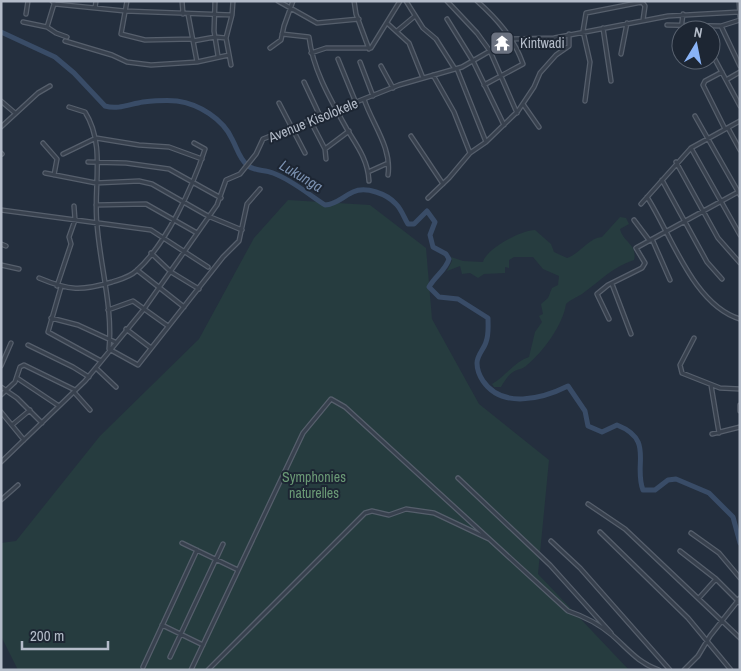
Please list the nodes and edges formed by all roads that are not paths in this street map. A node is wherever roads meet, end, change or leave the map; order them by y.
1 (28, 1) edge
2 (96, 1) edge
3 (127, 1) edge
4 (182, 1) edge
5 (215, 1) edge
6 (232, 1) edge
7 (278, 1) edge
8 (293, 1) edge
9 (354, 1) edge
10 (400, 1) edge
11 (406, 1) edge
12 (447, 1) edge
13 (478, 1) edge
14 (53, 2) edge
15 (739, 2) edge
16 (95, 8) junction
17 (290, 9) junction
18 (125, 11) junction
19 (739, 12) edge
20 (26, 14) dead end
21 (183, 14) junction
22 (188, 14) junction
23 (684, 14) junction
24 (216, 15) junction
25 (232, 15) junction
26 (415, 16) junction
27 (359, 19) junction
28 (447, 19) dead end
29 (740, 19) edge
30 (643, 20) junction
31 (683, 20) edge
32 (23, 22) dead end
33 (387, 23) junction
34 (627, 23) junction
35 (667, 25) dead end
36 (671, 25) edge
37 (721, 26) joint
38 (47, 27) junction
39 (603, 28) junction
40 (398, 31) junction
41 (583, 32) junction
42 (282, 34) junction
43 (569, 34) junction
44 (67, 37) dead end
45 (215, 37) junction
46 (226, 38) junction
47 (511, 39) junction
48 (193, 40) junction
49 (66, 41) dead end
50 (270, 48) dead end
51 (370, 49) junction
52 (490, 51) junction
53 (311, 53) junction
54 (621, 54) dead end
55 (229, 55) junction
56 (218, 56) junction
57 (338, 59) dead end
58 (473, 61) junction
59 (197, 62) junction
60 (360, 62) dead end
61 (231, 65) dead end
62 (381, 66) dead end
63 (740, 66) edge
64 (456, 69) junction
65 (722, 72) joint
66 (740, 72) edge
67 (433, 76) junction
68 (502, 77) junction
69 (423, 78) junction
70 (726, 80) junction
71 (611, 81) dead end
72 (304, 82) dead end
73 (484, 85) junction
74 (50, 86) dead end
75 (392, 88) junction
76 (373, 96) junction
77 (364, 99) junction
78 (1, 101) edge
79 (585, 101) dead end
80 (356, 102) junction
81 (279, 103) dead end
82 (523, 104) junction
83 (740, 106) edge
84 (69, 107) dead end
85 (338, 109) junction
86 (15, 113) junction
87 (517, 113) junction
88 (320, 116) junction
89 (695, 116) dead end
90 (310, 120) junction
91 (740, 122) edge
92 (504, 125) junction
93 (539, 126) dead end
94 (1, 127) edge
95 (291, 128) junction
96 (726, 128) junction
97 (349, 132) junction
98 (411, 136) dead end
99 (96, 138) junction
100 (708, 138) junction
101 (486, 142) junction
102 (44, 143) dead end
103 (194, 143) dead end
104 (691, 148) junction
105 (326, 149) junction
106 (740, 150) edge
107 (470, 153) junction
108 (63, 154) dead end
109 (305, 154) dead end
110 (202, 159) junction
111 (326, 159) dead end
112 (88, 162) dead end
113 (96, 162) junction
114 (676, 162) junction
115 (388, 164) junction
116 (368, 172) junction
117 (45, 173) dead end
118 (54, 175) junction
119 (388, 175) dead end
120 (369, 180) dead end
121 (662, 180) junction
122 (194, 183) junction
123 (96, 184) junction
124 (443, 184) junction
125 (260, 189) dead end
126 (739, 193) edge
127 (647, 197) junction
128 (221, 198) junction
129 (428, 198) dead end
130 (184, 201) junction
131 (720, 202) junction
132 (96, 204) junction
133 (641, 204) dead end
134 (74, 206) dead end
135 (1, 210) edge
136 (703, 212) junction
137 (208, 216) junction
138 (174, 218) junction
139 (74, 220) junction
140 (634, 220) dead end
141 (684, 222) junction
142 (96, 223) junction
143 (242, 230) junction
144 (666, 231) junction
145 (197, 233) junction
146 (163, 236) junction
147 (740, 236) edge
148 (651, 240) junction
149 (1, 244) edge
150 (6, 246) dead end
151 (186, 252) junction
152 (151, 253) junction
153 (740, 263) edge
154 (1, 265) edge
155 (208, 267) dead end
156 (19, 269) dead end
157 (137, 270) junction
158 (171, 272) junction
159 (39, 278) dead end
160 (670, 280) dead end
161 (722, 280) dead end
162 (105, 284) junction
163 (612, 284) junction
164 (59, 287) junction
165 (158, 288) junction
166 (199, 289) junction
167 (184, 307) junction
168 (144, 309) junction
169 (108, 310) junction
170 (51, 318) junction
171 (610, 320) dead end
172 (740, 320) edge
173 (168, 326) junction
174 (126, 329) junction
175 (631, 334) dead end
176 (694, 338) dead end
177 (110, 340) junction
178 (115, 342) junction
179 (11, 343) dead end
180 (28, 345) dead end
181 (151, 348) junction
182 (110, 349) junction
183 (101, 361) junction
184 (1, 366) edge
185 (96, 368) junction
186 (89, 377) junction
187 (17, 378) junction
188 (711, 385) junction
189 (1, 387) edge
190 (116, 387) dead end
191 (740, 389) edge
192 (6, 391) junction
193 (74, 391) junction
194 (1, 395) edge
195 (740, 405) edge
196 (59, 406) junction
197 (30, 410) junction
198 (90, 410) dead end
199 (740, 411) edge
200 (1, 412) edge
201 (42, 423) junction
202 (12, 424) junction
203 (740, 427) edge
204 (719, 433) junction
205 (712, 434) dead end
206 (24, 440) junction
207 (1, 462) edge
208 (458, 478) dead end
209 (18, 484) dead end
210 (1, 500) edge
211 (588, 504) dead end
212 (600, 532) dead end
213 (691, 533) dead end
214 (492, 540) junction
215 (551, 541) dead end
216 (182, 543) dead end
217 (223, 544) dead end
218 (197, 550) junction
219 (680, 551) dead end
220 (215, 559) junction
221 (238, 570) junction
222 (740, 578) edge
223 (716, 579) junction
224 (699, 598) junction
225 (739, 600) edge
226 (722, 620) junction
227 (162, 625) junction
228 (181, 634) junction
229 (740, 638) edge
230 (616, 639) junction
231 (707, 642) junction
232 (203, 645) junction
233 (170, 657) dead end
234 (690, 666) junction
235 (143, 667) dead end
236 (191, 670) edge
237 (208, 670) edge
238 (659, 670) edge
239 (670, 670) edge
240 (684, 670) edge
241 (693, 670) edge
242 (731, 670) edge

1 - 20 street
2 - 16 street
3 - 18 street
4 - 21 street
5 - 24 street
6 - 25 street
7 - 17 street
8 - 17 street
9 - 27 street
10 - 33 street
11 - 26 street
12 - 52 street
13 - 47 street
14 - 16 street
14 - 38 street
15 - 19 street
16 - 18 street
17 - 27 street
17 - 42 street
18 - 21 street
18 - 48 street
19 - 23 street, Avenue Kisolokele
19 - 29 street
21 - 22 street
22 - 24 street
22 - 48 street
23 - 30 street, Avenue Kisolokele
23 - 31 street
24 - 25 street
24 - 45 street
25 - 46 street
26 - 40 street
26 - 64 street
27 - 51 street
28 - 58 street
29 - 37 street
30 - 34 street, Avenue Kisolokele
30 - 41 street
32 - 38 street
33 - 40 street
33 - 51 street
34 - 39 street, Avenue Kisolokele
34 - 54 street
35 - 36 street
37 - 63 street
38 - 44 street
39 - 41 street, Avenue Kisolokele
39 - 71 street
40 - 69 street
41 - 43 street, Avenue Kisolokele
41 - 79 street
42 - 50 street
42 - 53 street
43 - 47 street, Avenue Kisolokele
43 - 82 street
45 - 46 street
45 - 48 street
45 - 56 street
46 - 55 street
47 - 52 street, Avenue Kisolokele
47 - 68 street
48 - 59 street
49 - 59 street
51 - 53 street
52 - 58 street, Avenue Kisolokele
52 - 68 street
53 - 85 street
55 - 56 street
55 - 61 street
56 - 59 street
57 - 80 street
58 - 64 street, Avenue Kisolokele
58 - 73 street
60 - 76 street
62 - 75 street
64 - 67 street, Avenue Kisolokele
64 - 101 street
65 - 70 street
65 - 96 street
66 - 70 street
67 - 69 street, Avenue Kisolokele
67 - 107 street
68 - 73 street
68 - 87 street
69 - 75 street, Avenue Kisolokele
70 - 83 street
72 - 88 street
73 - 92 street
74 - 86 street
75 - 76 street, Avenue Kisolokele
76 - 77 street, Avenue Kisolokele
77 - 80 street, Avenue Kisolokele
77 - 115 street
78 - 86 street
80 - 85 street, Avenue Kisolokele
81 - 95 street
82 - 87 street
82 - 93 street
84 - 99 street
85 - 88 street, Avenue Kisolokele
85 - 97 street
86 - 94 street
87 - 92 street
88 - 90 street, Avenue Kisolokele
89 - 100 street
90 - 95 street, Avenue Kisolokele
90 - 105 street
91 - 96 street
92 - 101 street
95 - 109 street
95 - 128 street, Avenue Kisolokele
96 - 100 street
96 - 106 street
97 - 105 street
97 - 116 street
98 - 124 street
99 - 108 street
99 - 110 street
99 - 113 street
100 - 104 street
100 - 126 street
101 - 107 street
102 - 118 street
103 - 110 street
104 - 114 street
104 - 131 street
105 - 111 street
107 - 124 street
110 - 122 street
112 - 113 street
113 - 122 street
113 - 123 street
114 - 121 street
114 - 136 street
115 - 116 street
115 - 119 street
116 - 120 street
117 - 118 street
118 - 123 street
121 - 127 street
121 - 141 street
122 - 128 street
122 - 130 street
123 - 130 street
123 - 132 street
124 - 129 street
125 - 143 street
126 - 131 street
127 - 133 street
127 - 144 street
128 - 137 street, Avenue Kisolokele
130 - 137 street
130 - 138 street
131 - 136 street
131 - 147 street
132 - 138 street
132 - 142 street
134 - 139 street
135 - 139 street
136 - 141 street
136 - 153 street
137 - 143 street
137 - 145 street, Avenue Kisolokele
138 - 145 street
138 - 146 street
139 - 142 street
139 - 164 street
140 - 148 street
141 - 144 street
141 - 161 street
142 - 146 street
142 - 162 street
143 - 166 street
144 - 148 street
144 - 172 street
145 - 151 street, Avenue Kisolokele
146 - 151 street
146 - 152 street
148 - 160 street
148 - 163 street
149 - 150 street
151 - 155 street
151 - 158 street, Avenue Kisolokele
152 - 157 street
152 - 158 street
154 - 156 street
157 - 162 street
157 - 165 street
158 - 165 street, Avenue Kisolokele
158 - 166 street
159 - 164 street
162 - 164 street
162 - 169 street
163 - 171 street
163 - 175 street
164 - 170 street
165 - 167 street
165 - 168 street, Avenue Kisolokele
166 - 167 street
167 - 173 street
168 - 169 street
168 - 173 street
168 - 174 street, Avenue Kisolokele
169 - 177 street
170 - 177 street
170 - 183 street
173 - 181 street
174 - 178 street, Avenue Kisolokele
174 - 181 street
176 - 188 street
177 - 178 street
177 - 182 street
178 - 182 street, Avenue Kisolokele
179 - 184 street
180 - 186 street
181 - 182 street
182 - 183 street, Avenue Kisolokele
183 - 185 street, Avenue Kisolokele
185 - 186 street, Avenue Kisolokele
185 - 190 street
186 - 193 street, Avenue Kisolokele
187 - 192 street
187 - 193 street
187 - 196 street
188 - 191 street
188 - 204 street
189 - 192 street
192 - 194 street
192 - 197 street
193 - 196 street, Avenue Kisolokele
193 - 198 street
195 - 199 street
196 - 201 street, Avenue Kisolokele
197 - 201 street
197 - 202 street
200 - 202 street
201 - 206 street, Avenue Kisolokele
202 - 206 street
203 - 204 street
204 - 205 street
206 - 207 street, Avenue Kisolokele
208 - 230 street
209 - 210 street
211 - 224 street
212 - 231 street
213 - 222 street
214 - 221 street
214 - 230 street
214 - 237 street
215 - 239 street
216 - 218 street
217 - 220 street
218 - 220 street
218 - 227 street
219 - 223 street
220 - 221 street
220 - 228 street
221 - 232 street
223 - 224 street
223 - 225 street
224 - 226 street
225 - 226 street
226 - 229 street
226 - 231 street
227 - 228 street
227 - 235 street
228 - 232 street
228 - 233 street
230 - 238 street
231 - 234 street
231 - 242 street
232 - 236 street
234 - 240 street
234 - 241 street

